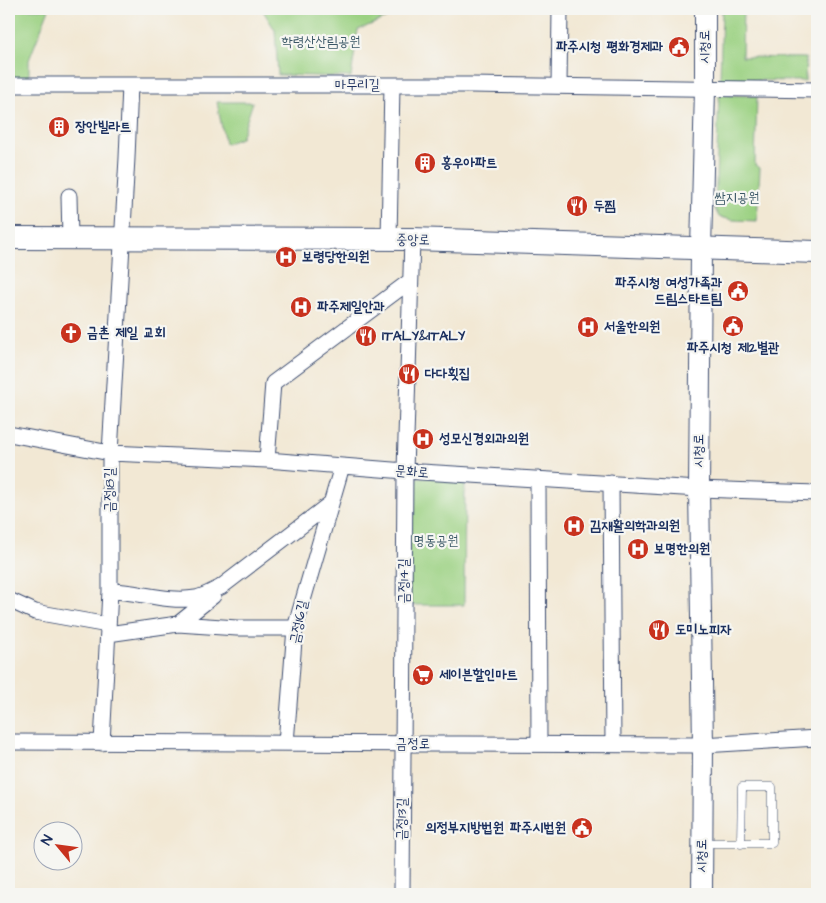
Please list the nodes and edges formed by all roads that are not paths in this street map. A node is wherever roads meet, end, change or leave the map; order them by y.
1 (560, 9) edge
2 (705, 9) edge
3 (9, 84) edge
4 (130, 85) junction
5 (392, 85) junction
6 (559, 86) junction
7 (705, 89) junction
8 (817, 90) edge
9 (69, 196) dead end
10 (9, 238) edge
11 (70, 238) junction
12 (123, 238) junction
13 (389, 239) junction
14 (412, 239) junction
15 (701, 250) junction
16 (817, 252) edge
17 (410, 281) junction
18 (9, 434) edge
19 (110, 453) junction
20 (267, 460) junction
21 (342, 466) junction
22 (405, 472) junction
23 (538, 479) junction
24 (611, 484) junction
25 (699, 489) junction
26 (817, 493) edge
27 (331, 503) junction
28 (220, 587) junction
29 (110, 592) junction
30 (9, 600) edge
31 (178, 624) junction
32 (295, 628) junction
33 (108, 630) junction
34 (817, 738) edge
35 (9, 742) edge
36 (102, 743) junction
37 (286, 743) junction
38 (403, 744) junction
39 (539, 744) junction
40 (614, 744) junction
41 (703, 745) junction
42 (702, 843) junction
43 (741, 844) junction
44 (402, 894) edge
45 (702, 894) edge

1 - 6 street
2 - 7 street, 시청로
3 - 4 street, 마무리길
4 - 5 street, 마무리길
4 - 12 street, 금정18길
5 - 6 street, 마무리길
5 - 13 street
6 - 7 street, 마무리길
7 - 8 street, 마무리길
7 - 15 street, 시청로
9 - 11 street
10 - 11 main road, 중앙로
11 - 12 main road, 중앙로
12 - 13 main road, 중앙로
12 - 19 street, 금정18길
13 - 14 main road, 중앙로
14 - 15 main road, 중앙로
14 - 17 street, 금정14길
15 - 16 main road, 중앙로
15 - 25 street, 시청로
17 - 20 street
17 - 22 street, 금정14길
18 - 19 street, 문화로
19 - 20 street, 문화로
19 - 29 street, 금정18길
20 - 21 street, 문화로
21 - 22 street, 문화로
21 - 27 street, 금정16길
22 - 23 street, 문화로
22 - 38 street, 금정14길
23 - 24 street, 문화로
23 - 39 street
24 - 25 street, 문화로
24 - 40 street
25 - 26 street, 문화로
25 - 41 street, 시청로
27 - 28 street
27 - 32 street, 금정16길
28 - 29 street
28 - 31 street
29 - 33 street, 금정18길
30 - 33 street
31 - 32 street
31 - 33 street
32 - 37 street, 금정16길
33 - 36 street, 금정18길
34 - 41 street, 금정로
35 - 36 street, 금정로
36 - 37 street, 금정로
37 - 38 street, 금정로
38 - 39 street, 금정로
38 - 44 street, 금정13길
39 - 40 street, 금정로
40 - 41 street, 금정로
41 - 42 street, 시청로
42 - 43 lane
42 - 45 street, 시청로
43 - 43 lane

